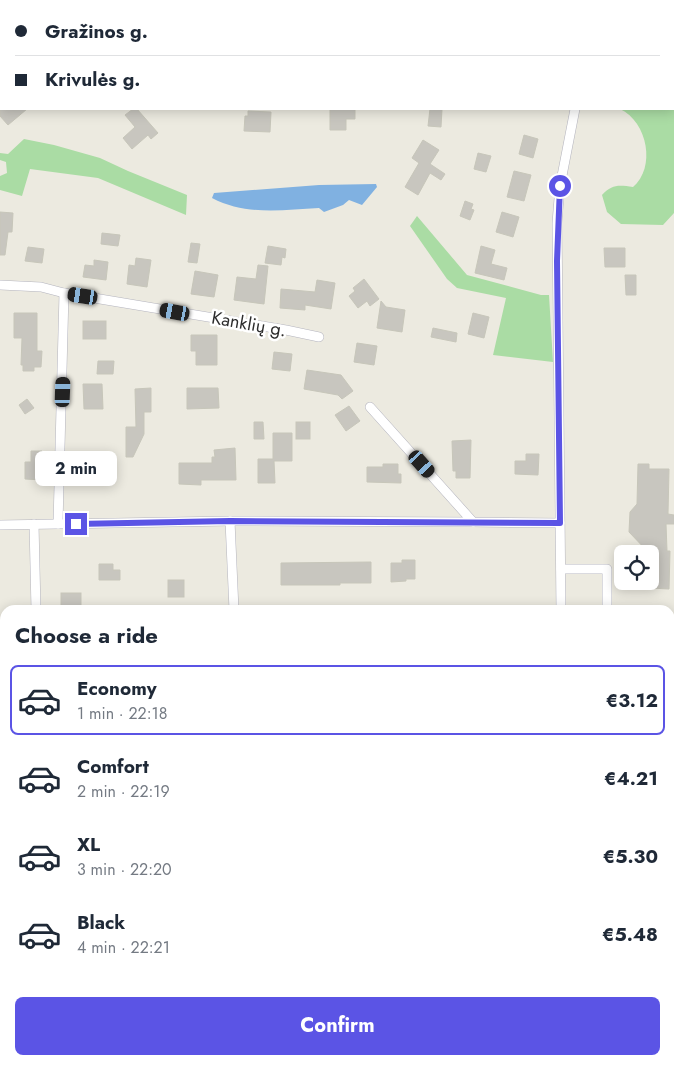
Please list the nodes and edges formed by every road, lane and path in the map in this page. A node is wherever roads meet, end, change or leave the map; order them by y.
1 (575, 110) edge
2 (0, 285) edge
3 (64, 294) junction
4 (319, 337) dead end
5 (370, 407) dead end
6 (230, 521) junction
7 (473, 522) junction
8 (560, 523) junction
9 (34, 524) junction
10 (58, 524) junction
11 (0, 525) edge
12 (561, 569) junction
13 (36, 605) edge
14 (234, 605) edge
15 (561, 605) edge
16 (607, 605) edge

1 - 8 street
2 - 3 street, Kanklių g.
3 - 4 street, Kanklių g.
3 - 10 street
5 - 7 street
6 - 7 street
6 - 10 street
6 - 14 street
7 - 8 street
8 - 12 street
9 - 10 street
9 - 11 street
9 - 13 street
12 - 15 street
12 - 16 street

